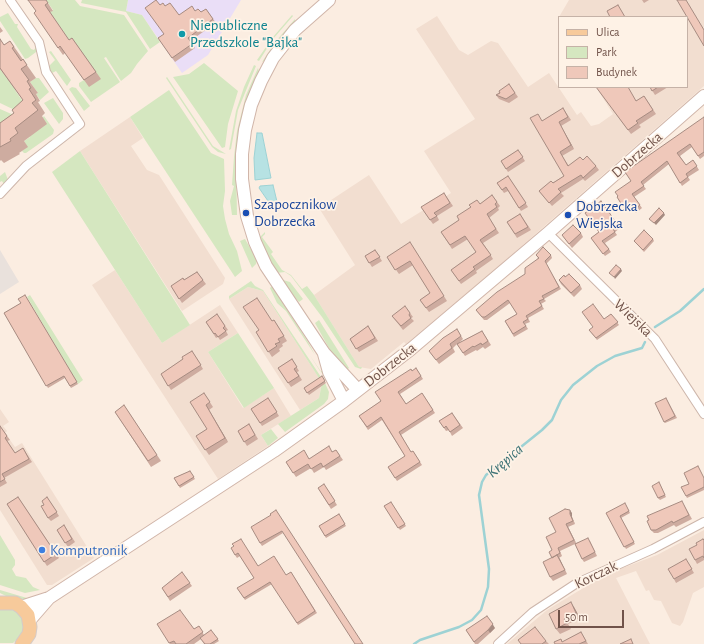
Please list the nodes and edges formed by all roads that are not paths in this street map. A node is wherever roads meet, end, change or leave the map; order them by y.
1 (10, 0) edge
2 (329, 0) edge
3 (704, 96) edge
4 (0, 194) edge
5 (548, 233) junction
6 (324, 353) junction
7 (358, 390) junction
8 (344, 401) junction
9 (704, 414) edge
10 (704, 522) edge
11 (49, 598) junction
12 (1, 602) edge
13 (21, 607) junction
14 (29, 620) junction
15 (22, 644) edge
16 (498, 644) edge

1 - 4 street
2 - 6 street
3 - 5 street, Dobrzecka
5 - 7 street, Dobrzecka
5 - 9 street, Wiejska
6 - 7 street
6 - 8 street
7 - 8 street, Dobrzecka
8 - 11 street, Dobrzecka
10 - 16 street, Korczak
11 - 13 street
11 - 14 street
12 - 13 main road
13 - 14 main road
14 - 15 main road

